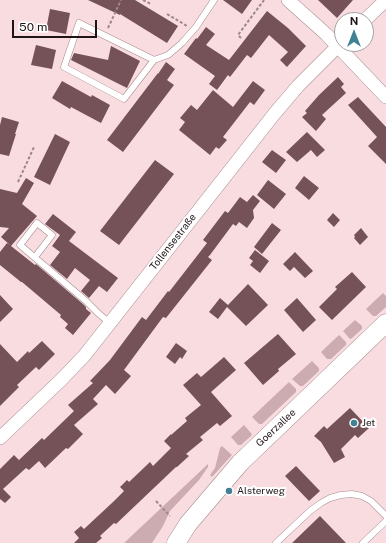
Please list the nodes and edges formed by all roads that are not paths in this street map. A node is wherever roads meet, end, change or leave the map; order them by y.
1 (214, 0) edge
2 (288, 0) edge
3 (386, 0) edge
4 (373, 12) edge
5 (334, 40) edge
6 (334, 50) edge
7 (347, 52) edge
8 (154, 60) junction
9 (386, 97) edge
10 (35, 258) junction
11 (110, 323) junction
12 (386, 323) edge
13 (0, 438) edge
14 (386, 516) edge
15 (386, 521) edge
16 (176, 543) edge
17 (276, 543) edge
18 (363, 543) edge

1 - 8 lane
2 - 5 street
3 - 4 street
6 - 11 street, Tollensestraße
7 - 9 street
8 - 8 lane
10 - 10 lane
10 - 11 lane
11 - 13 street, Tollensestraße
12 - 16 main road, Goerzallee
14 - 17 lane
15 - 18 lane

